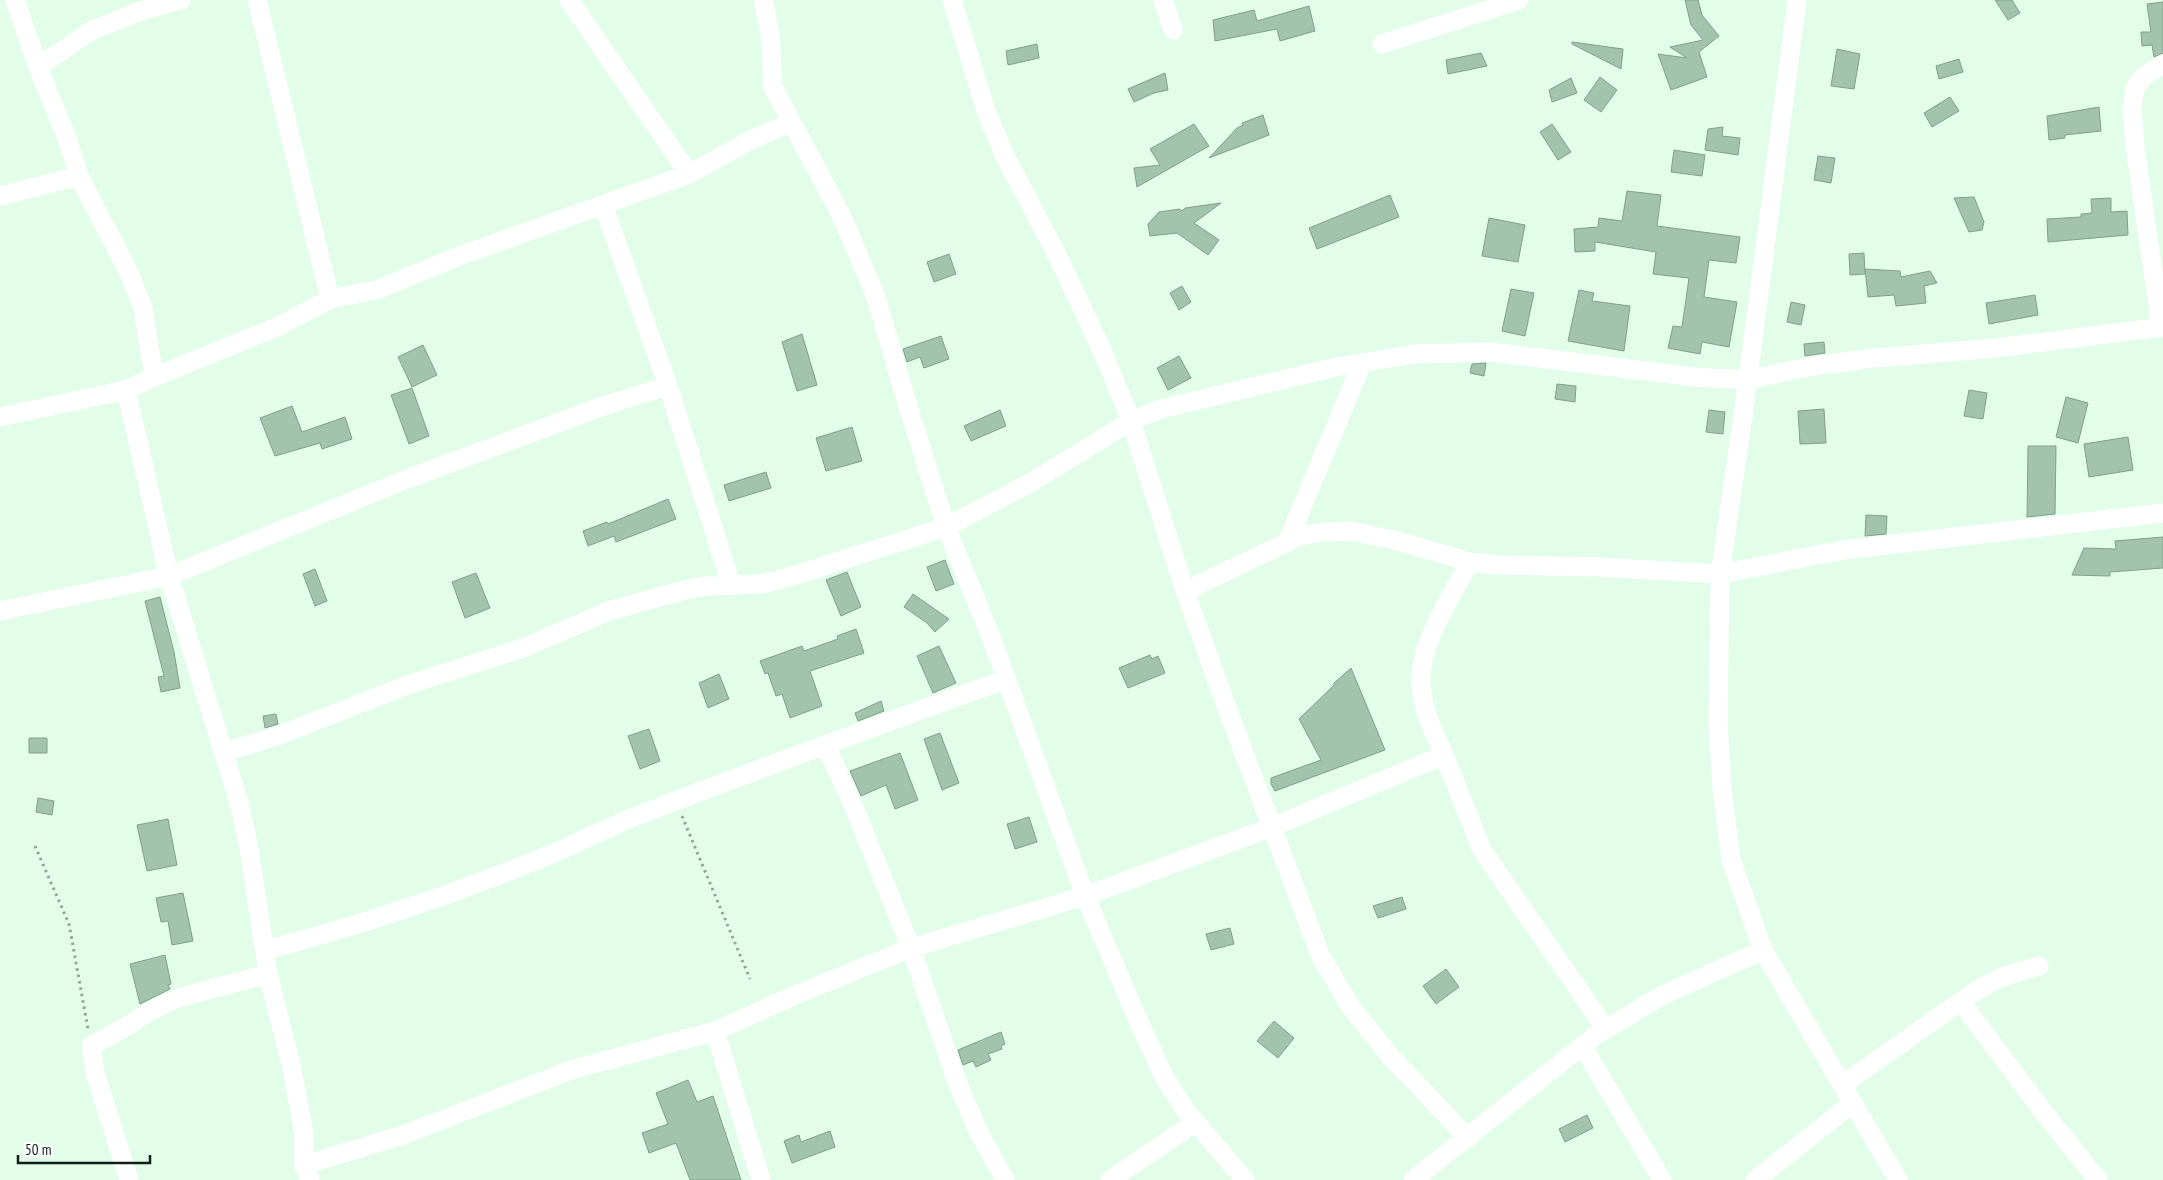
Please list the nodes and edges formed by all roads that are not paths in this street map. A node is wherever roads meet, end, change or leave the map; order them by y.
1 (15, 0) edge
2 (181, 0) edge
3 (256, 0) edge
4 (569, 0) edge
5 (763, 0) edge
6 (952, 0) edge
7 (1162, 0) edge
8 (1518, 0) edge
9 (1797, 0) edge
10 (1173, 30) dead end
11 (1382, 44) dead end
12 (2163, 64) edge
13 (38, 67) junction
14 (791, 122) junction
15 (689, 174) junction
16 (78, 176) junction
17 (0, 196) edge
18 (602, 205) junction
19 (330, 299) junction
20 (2162, 327) edge
21 (1362, 362) junction
22 (154, 377) junction
23 (1748, 380) junction
24 (668, 386) junction
25 (126, 390) junction
26 (0, 417) edge
27 (1130, 421) junction
28 (2163, 513) edge
29 (946, 526) junction
30 (1287, 543) junction
31 (1470, 562) junction
32 (1720, 574) junction
33 (169, 576) junction
34 (731, 584) junction
35 (1185, 591) junction
36 (0, 612) edge
37 (1006, 679) junction
38 (825, 745) junction
39 (225, 752) junction
40 (1444, 755) junction
41 (1272, 827) junction
42 (1085, 896) junction
43 (911, 948) junction
44 (264, 950) junction
45 (1763, 950) junction
46 (2039, 966) dead end
47 (268, 974) junction
48 (1961, 1002) junction
49 (1606, 1029) junction
50 (715, 1031) junction
51 (1582, 1045) junction
52 (1842, 1085) junction
53 (1853, 1103) junction
54 (1196, 1122) junction
55 (1468, 1138) junction
56 (307, 1172) edge
57 (129, 1180) edge
58 (761, 1180) edge
59 (1004, 1180) edge
60 (1110, 1180) edge
61 (1245, 1180) edge
62 (1413, 1180) edge
63 (1662, 1180) edge
64 (1754, 1180) edge
65 (1898, 1180) edge
66 (2098, 1180) edge

1 - 13 street
2 - 13 street
3 - 19 street
4 - 15 street
5 - 14 street
6 - 27 street
7 - 10 street
8 - 11 street
9 - 23 street
12 - 20 street
13 - 16 street
14 - 15 street
14 - 29 street
15 - 18 street
16 - 17 street
16 - 22 street
18 - 19 street
18 - 24 street
19 - 22 street
20 - 23 street
21 - 23 street
21 - 27 street
21 - 30 street
22 - 25 street
23 - 32 street
24 - 33 street
24 - 34 street
25 - 26 street
25 - 33 street
27 - 29 street
27 - 35 street
28 - 32 street
29 - 34 street
29 - 37 street
30 - 31 street
30 - 35 street
31 - 32 street
31 - 40 street
32 - 45 street
33 - 36 street
33 - 39 street
34 - 39 street
35 - 41 street
37 - 38 street
37 - 42 street
38 - 43 street
38 - 44 street
39 - 44 street
40 - 41 street
40 - 49 street
41 - 42 street
41 - 55 street
42 - 43 street
42 - 54 street
43 - 50 street
43 - 59 street
44 - 47 street
45 - 49 street
45 - 52 street
46 - 48 street
47 - 56 street
47 - 57 street
48 - 52 street
48 - 66 street
49 - 51 street
50 - 56 street
50 - 58 street
51 - 55 street
51 - 63 street
52 - 53 street
53 - 64 street
53 - 65 street
54 - 60 street
54 - 61 street
55 - 62 street

